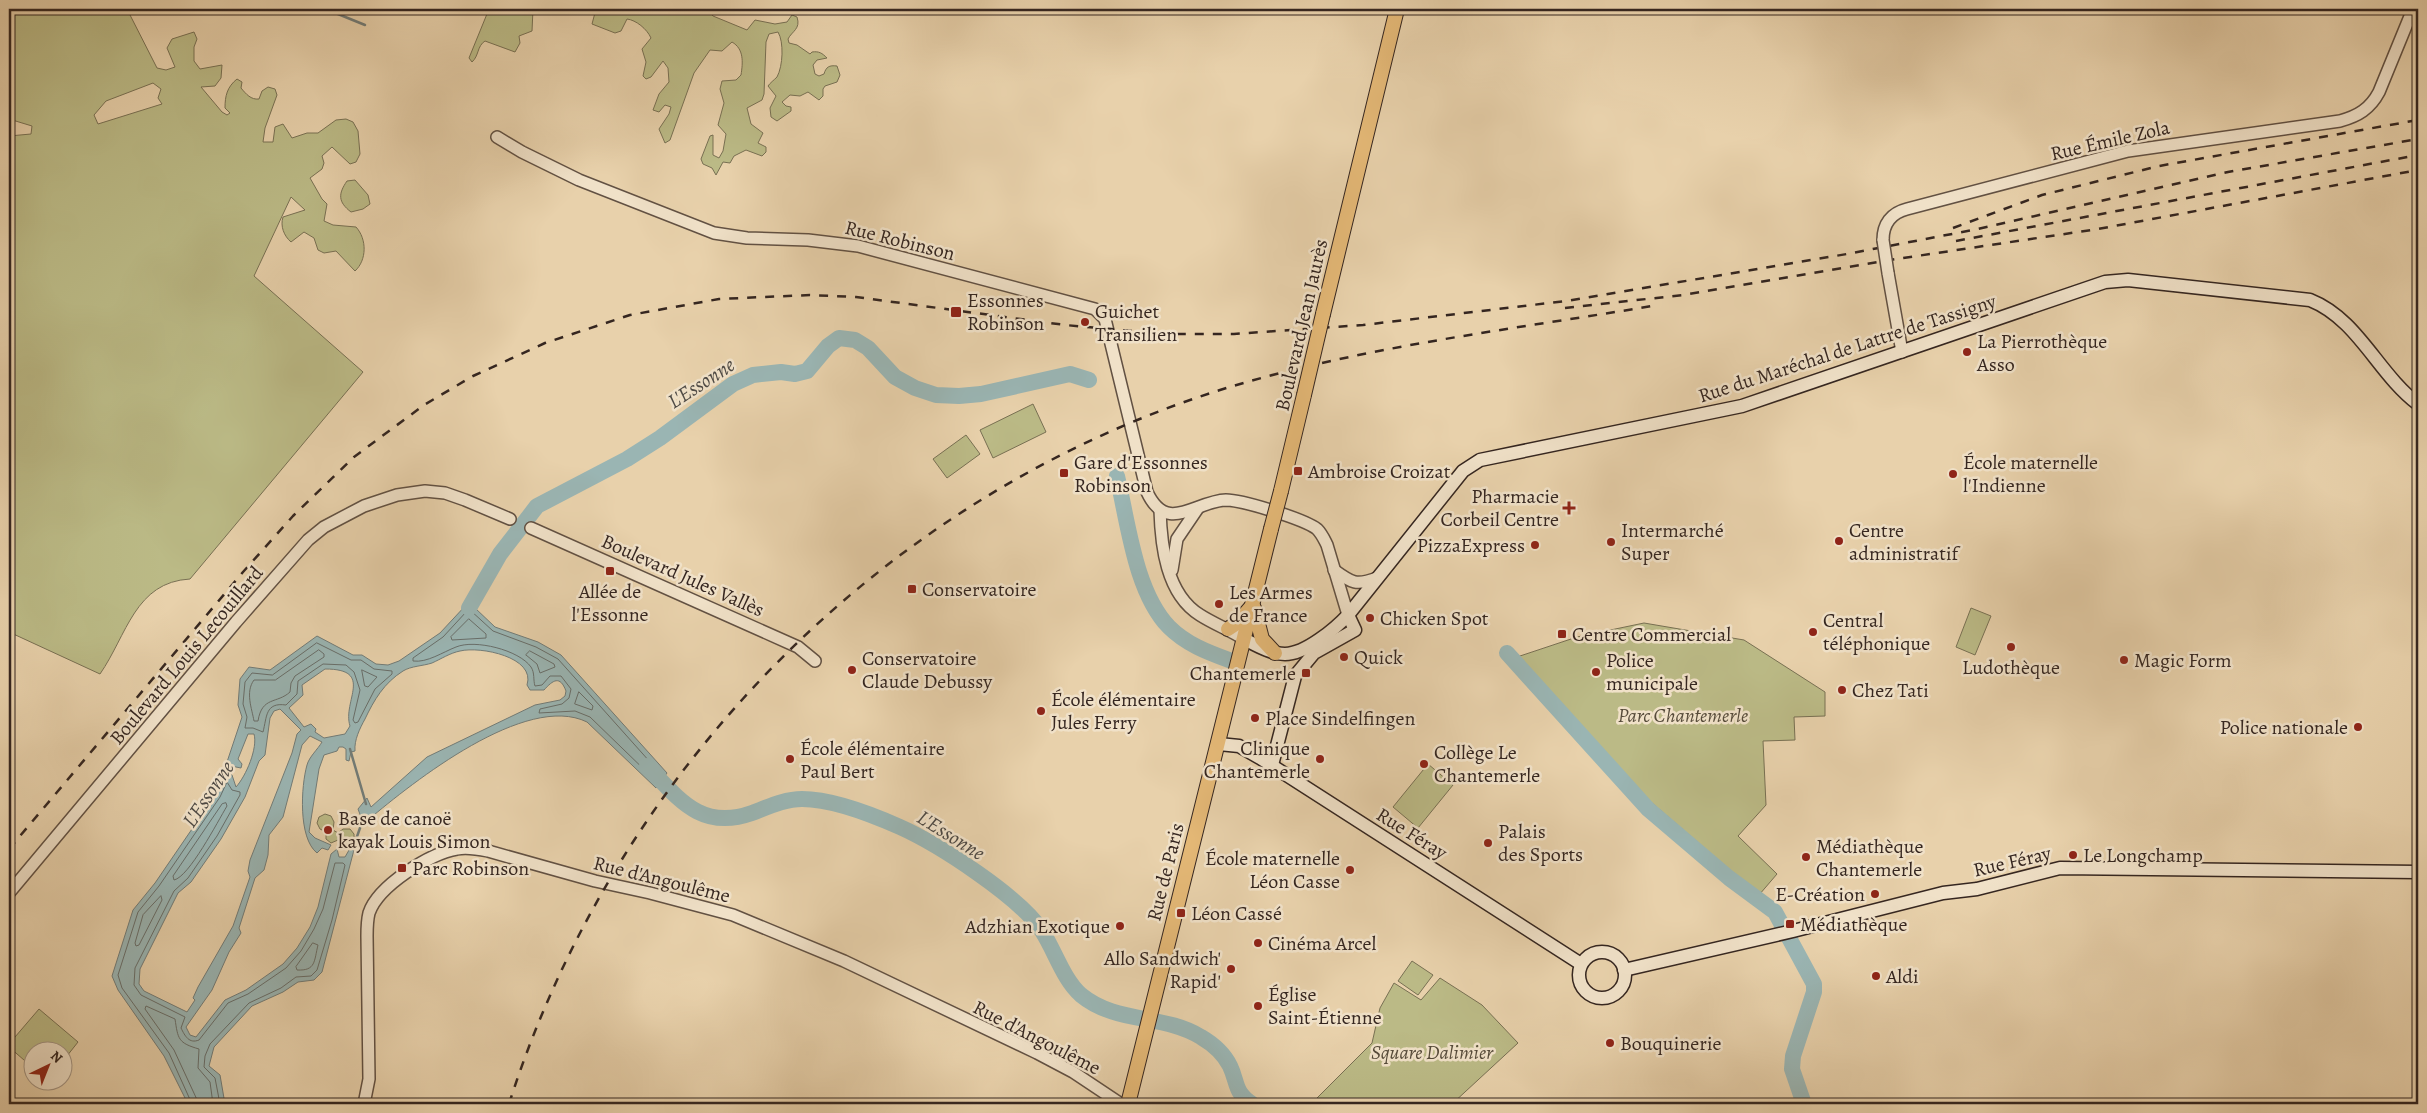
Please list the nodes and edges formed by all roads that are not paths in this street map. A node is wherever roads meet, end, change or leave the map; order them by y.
1 (1397, 9) edge
2 (2413, 9) edge
3 (497, 137) dead end
4 (1902, 352) junction
5 (2418, 404) edge
6 (1198, 508) junction
7 (1160, 510) junction
8 (510, 519) dead end
9 (531, 528) dead end
10 (1334, 570) junction
11 (1377, 578) junction
12 (1172, 579) junction
13 (1253, 605) junction
14 (1348, 616) junction
15 (1228, 629) junction
16 (1243, 644) junction
17 (1275, 653) junction
18 (1292, 653) junction
19 (815, 661) dead end
20 (1296, 676) junction
21 (1219, 744) junction
22 (1272, 766) junction
23 (2418, 872) edge
24 (9, 893) edge
25 (1581, 964) junction
26 (1624, 970) junction
27 (364, 1104) edge
28 (1121, 1104) edge
29 (1128, 1104) edge

1 - 13 main road, Boulevard Jean Jaurès, bridge
2 - 4 street, Rue Émile Zola, bridge
3 - 7 street, Rue Robinson
4 - 5 main road, Rue du Maréchal de Lattre de Tassigny
4 - 11 main road, Rue du Maréchal de Lattre de Tassigny
6 - 7 street
6 - 10 street
6 - 12 street
7 - 12 street, Rue Robinson
8 - 24 street, Boulevard Louis Lecouillard
9 - 19 street, Boulevard Jules Vallès
10 - 11 street
10 - 14 street
11 - 14 main road, Rue du Maréchal de Lattre de Tassigny
12 - 15 street, Rue Robinson
13 - 15 main road
13 - 16 main road, Boulevard Jean Jaurès
13 - 17 main road
14 - 18 main road, Rue du Maréchal de Lattre de Tassigny
14 - 20 main road
15 - 16 street, Rue Robinson
16 - 17 main road, Rue du Maréchal de Lattre de Tassigny
16 - 21 main road, Rue de Paris
17 - 18 main road, Rue du Maréchal de Lattre de Tassigny
18 - 20 main road
20 - 22 main road
21 - 22 main road, Rue Féray
21 - 29 main road, Rue de Paris
22 - 25 main road, Rue Féray
23 - 26 main road, Rue Féray
25 - 26 main road
25 - 26 main road
27 - 28 street, Rue d'Angoulême

